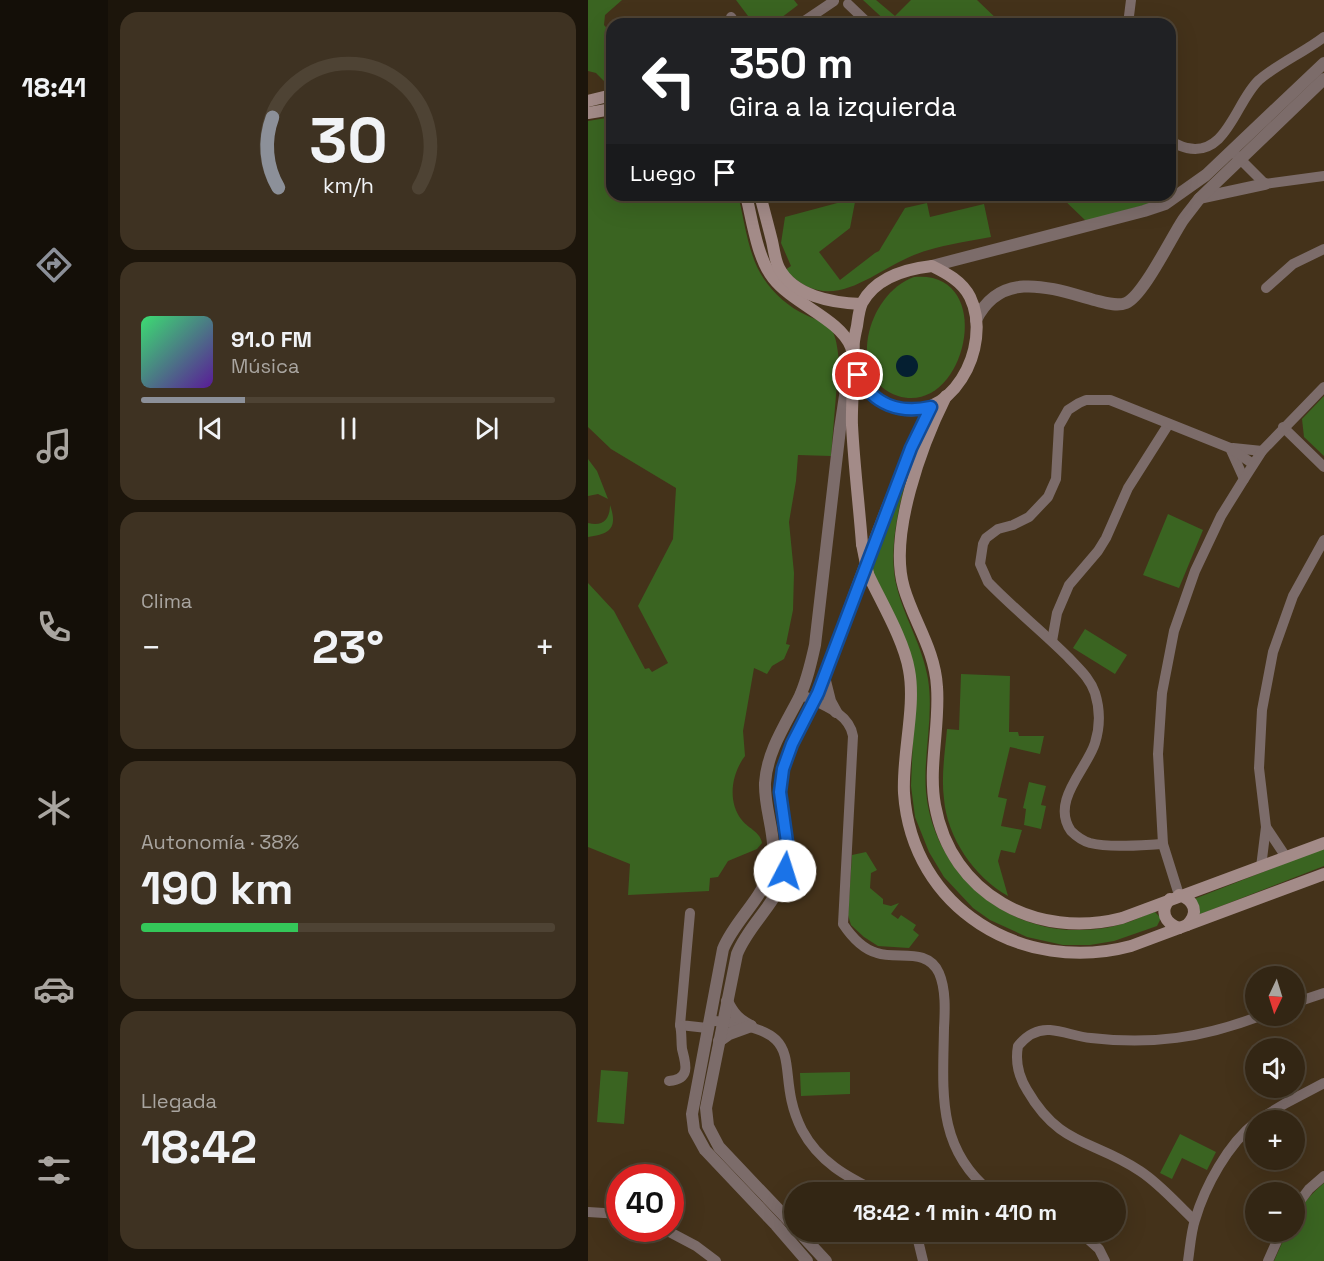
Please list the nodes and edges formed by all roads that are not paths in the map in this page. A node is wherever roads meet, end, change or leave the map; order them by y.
1 (834, 0) edge
2 (1131, 0) edge
3 (849, 2) edge
4 (808, 18) edge
5 (864, 18) edge
6 (1129, 18) edge
7 (1324, 37) edge
8 (1324, 63) edge
9 (1324, 79) edge
10 (606, 96) edge
11 (588, 101) edge
12 (606, 110) edge
13 (588, 114) edge
14 (1176, 143) edge
15 (1236, 155) junction
16 (1324, 176) edge
17 (1265, 184) junction
18 (1176, 196) edge
19 (1199, 199) junction
20 (748, 201) edge
21 (761, 201) edge
22 (1169, 201) edge
23 (1324, 249) edge
24 (932, 266) junction
25 (1266, 288) dead end
26 (861, 304) junction
27 (976, 320) junction
28 (852, 350) junction
29 (1324, 387) edge
30 (946, 396) junction
31 (931, 407) junction
32 (1168, 424) junction
33 (1283, 427) junction
34 (1230, 448) junction
35 (1262, 451) junction
36 (1253, 464) junction
37 (1324, 467) edge
38 (1244, 479) junction
39 (1324, 540) edge
40 (1052, 641) junction
41 (824, 677) junction
42 (800, 694) junction
43 (814, 701) junction
44 (836, 712) junction
45 (1266, 827) junction
46 (1324, 843) edge
47 (1163, 844) junction
48 (1286, 857) junction
49 (1261, 867) junction
50 (1324, 874) edge
51 (1174, 897) junction
52 (690, 913) dead end
53 (1183, 926) junction
54 (1324, 993) edge
55 (1305, 999) edge
56 (728, 1001) junction
57 (1245, 1021) edge
58 (723, 1022) junction
59 (680, 1024) junction
60 (708, 1025) junction
61 (751, 1026) junction
62 (719, 1041) junction
63 (669, 1081) dead end
64 (1324, 1083) edge
65 (1275, 1110) edge
66 (1245, 1131) edge
67 (1324, 1176) edge
68 (859, 1182) edge
69 (980, 1182) edge
70 (1305, 1194) edge
71 (755, 1195) junction
72 (588, 1212) edge
73 (606, 1213) edge
74 (784, 1218) edge
75 (1194, 1220) junction
76 (684, 1240) edge
77 (808, 1242) edge
78 (918, 1242) edge
79 (1092, 1242) edge
80 (1277, 1242) edge
81 (806, 1260) edge
82 (716, 1261) edge
83 (826, 1261) edge
84 (923, 1261) edge
85 (1106, 1261) edge
86 (1188, 1261) edge
87 (1268, 1261) edge

1 - 3 street
1 - 4 street
2 - 6 street
3 - 5 street
7 - 14 street
8 - 15 street
9 - 15 street
10 - 11 main road
12 - 13 main road
15 - 17 street
15 - 18 street
15 - 19 street
16 - 17 street
17 - 19 street
19 - 27 street
20 - 28 main road
21 - 26 main road
22 - 24 street
23 - 25 street
24 - 26 main road
24 - 27 main road
26 - 28 main road
27 - 30 main road
28 - 31 main road
28 - 42 street
28 - 53 main road, bridge
29 - 33 street
30 - 31 main road
30 - 51 main road
31 - 41 street
32 - 34 street
32 - 40 street
32 - 40 street
33 - 35 street
33 - 37 street
34 - 35 street
34 - 36 street
34 - 38 street
35 - 36 street
36 - 38 street
38 - 47 street
39 - 45 street
40 - 47 street
41 - 43 street
41 - 44 street
42 - 43 street
42 - 60 street
43 - 44 street
43 - 56 street
44 - 69 street
45 - 48 street
45 - 49 street
46 - 48 main road
47 - 51 street
48 - 49 main road
49 - 51 main road
50 - 53 main road
51 - 53 main road
51 - 53 main road
52 - 59 street
54 - 55 street
56 - 58 street
56 - 61 street
57 - 75 street
58 - 60 street
58 - 61 street
58 - 62 street
59 - 60 street
59 - 63 street
60 - 71 street
61 - 62 street
61 - 68 street
62 - 71 street
64 - 65 street
66 - 75 street
67 - 70 street
71 - 74 street
71 - 81 street
72 - 73 street
75 - 86 street
76 - 82 street
77 - 83 street
78 - 84 street
79 - 85 street
80 - 87 street

